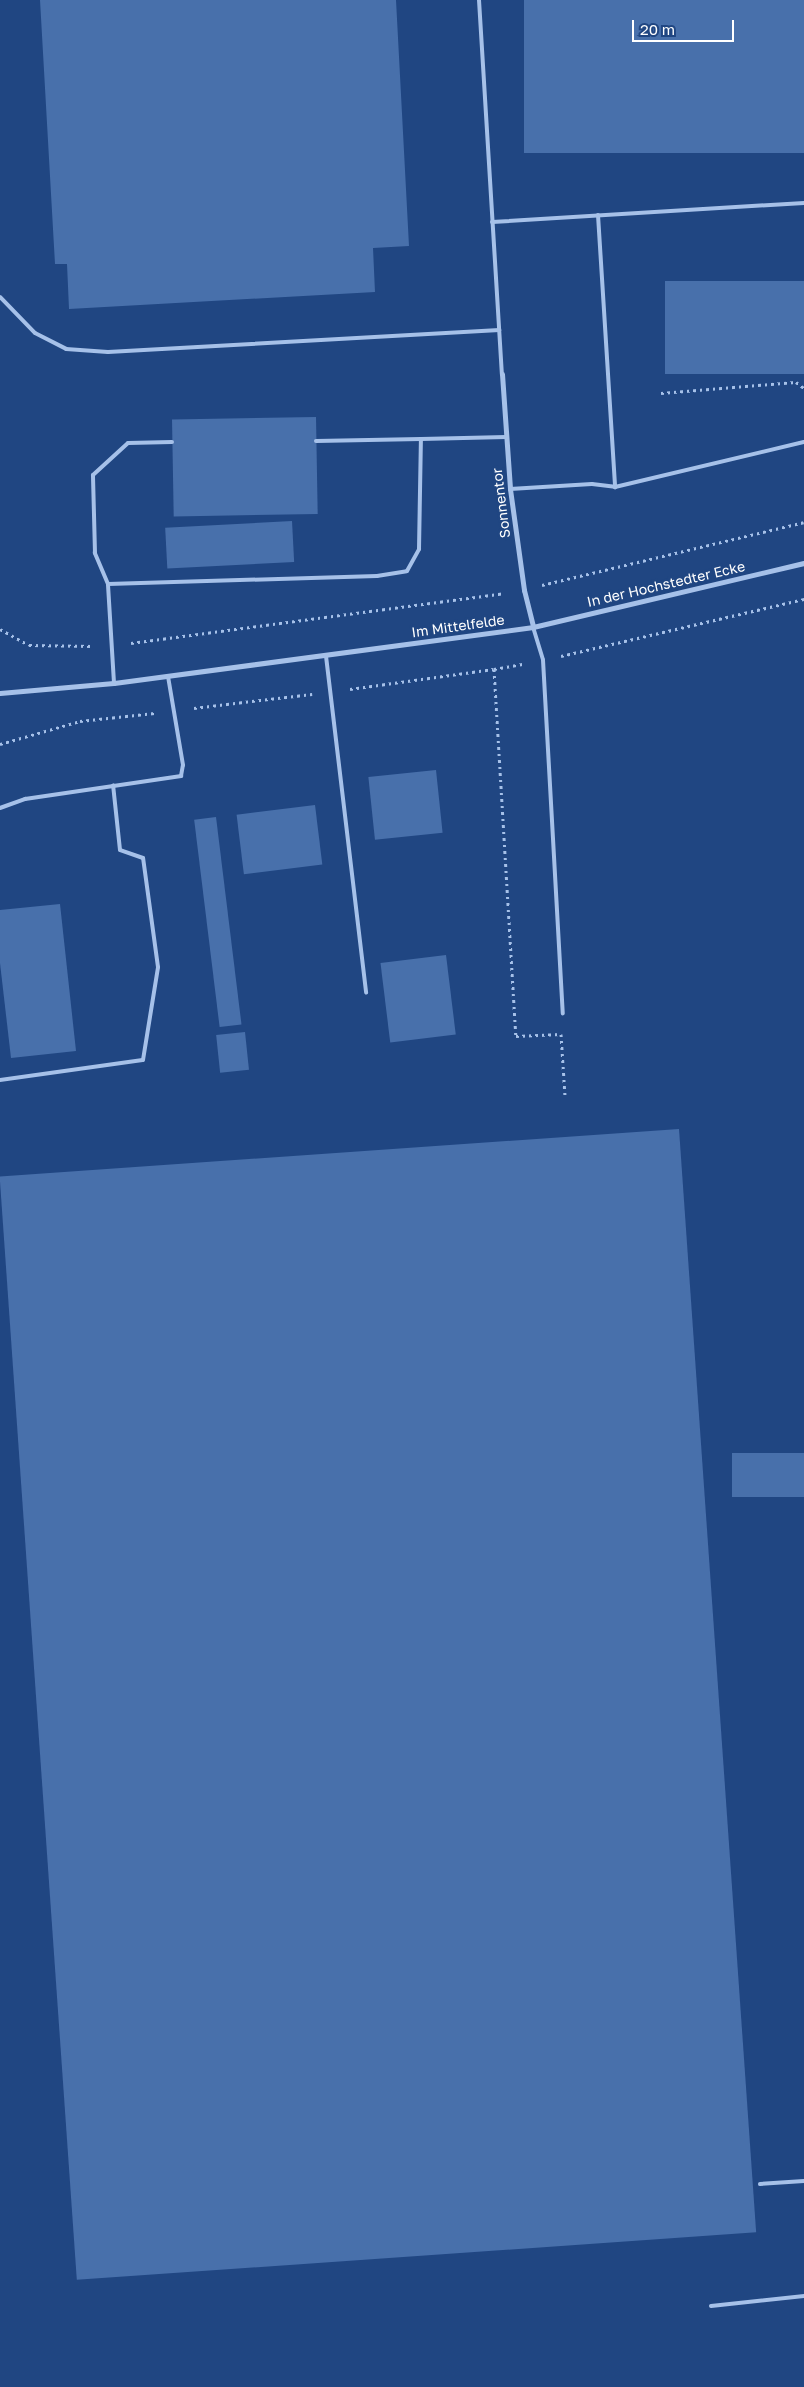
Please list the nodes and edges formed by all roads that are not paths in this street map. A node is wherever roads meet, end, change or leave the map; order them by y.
1 (479, 0) edge
2 (804, 203) edge
3 (598, 215) junction
4 (492, 222) junction
5 (0, 297) edge
6 (499, 330) junction
7 (502, 374) joint
8 (506, 437) junction
9 (421, 439) junction
10 (316, 441) dead end
11 (172, 442) dead end
12 (804, 442) edge
13 (614, 488) junction
14 (510, 489) junction
15 (804, 562) edge
16 (108, 584) junction
17 (533, 627) junction
18 (326, 656) junction
19 (168, 676) junction
20 (114, 683) junction
21 (0, 692) edge
22 (113, 785) junction
23 (0, 808) edge
24 (366, 993) dead end
25 (563, 1013) dead end
26 (0, 1080) edge
27 (804, 2180) edge
28 (760, 2184) dead end
29 (804, 2296) edge
30 (710, 2306) dead end

1 - 4 lane
2 - 3 lane
3 - 4 lane
3 - 13 lane
4 - 6 lane
5 - 6 lane
6 - 7 lane
7 - 8 street, Sonnentor
8 - 9 lane
8 - 14 street, Sonnentor
9 - 10 lane
9 - 16 lane
11 - 16 lane
12 - 13 lane
13 - 14 lane
14 - 17 street, Sonnentor
15 - 17 street, In der Hochstedter Ecke
16 - 20 lane
17 - 18 street, Im Mittelfelde
17 - 25 lane
18 - 19 street, Im Mittelfelde
18 - 24 lane
19 - 20 street, Im Mittelfelde
19 - 22 lane
20 - 21 street, Im Mittelfelde
22 - 23 lane
22 - 26 lane
27 - 28 lane
29 - 30 lane

